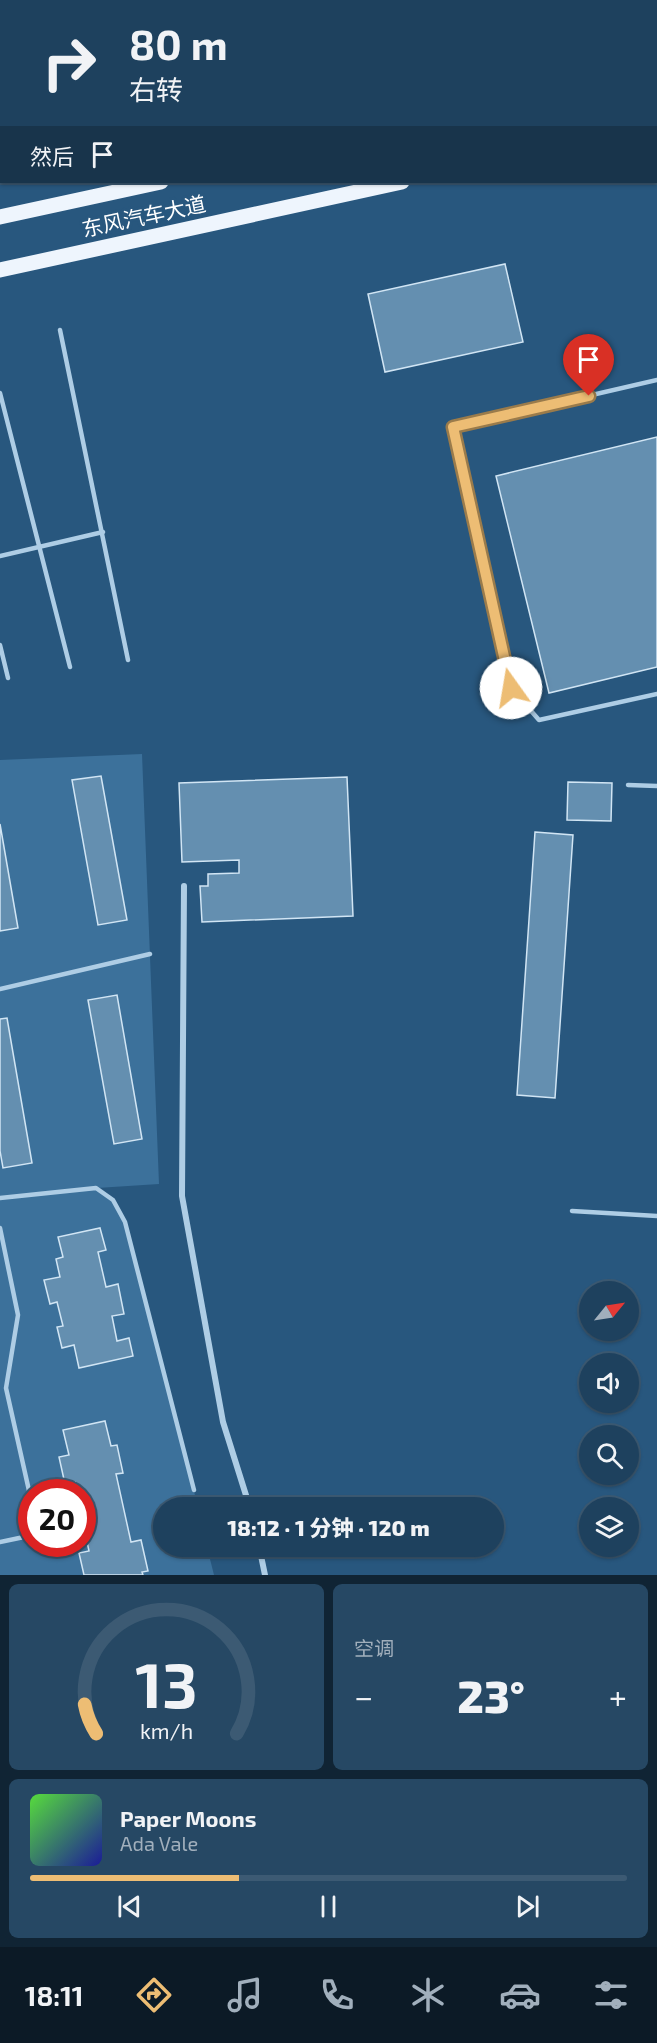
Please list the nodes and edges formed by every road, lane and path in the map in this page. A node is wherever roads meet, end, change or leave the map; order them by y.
1 (156, 183) edge
2 (397, 183) edge
3 (0, 216) edge
4 (0, 270) edge
5 (60, 330) dead end
6 (657, 380) edge
7 (0, 393) edge
8 (103, 532) junction
9 (39, 547) junction
10 (0, 556) edge
11 (0, 645) edge
12 (128, 660) dead end
13 (70, 667) dead end
14 (8, 678) dead end
15 (657, 694) edge
16 (628, 785) dead end
17 (657, 786) edge
18 (183, 886) dead end
19 (150, 954) dead end
20 (0, 989) edge
21 (0, 1198) edge
22 (572, 1211) dead end
23 (657, 1216) edge
24 (0, 1228) edge
25 (26, 1479) edge
26 (194, 1490) dead end
27 (247, 1497) edge
28 (18, 1538) edge
29 (0, 1542) edge
30 (261, 1557) edge
31 (265, 1575) edge

1 - 3 main road, 东风汽车大道
2 - 4 main road, 东风汽车大道
5 - 8 lane
6 - 15 lane
7 - 9 lane
8 - 9 lane
8 - 12 lane
9 - 10 lane
9 - 13 lane
11 - 14 lane
16 - 17 lane
18 - 27 street
19 - 20 lane
21 - 26 lane
22 - 23 lane
24 - 25 lane
28 - 29 lane
30 - 31 street

